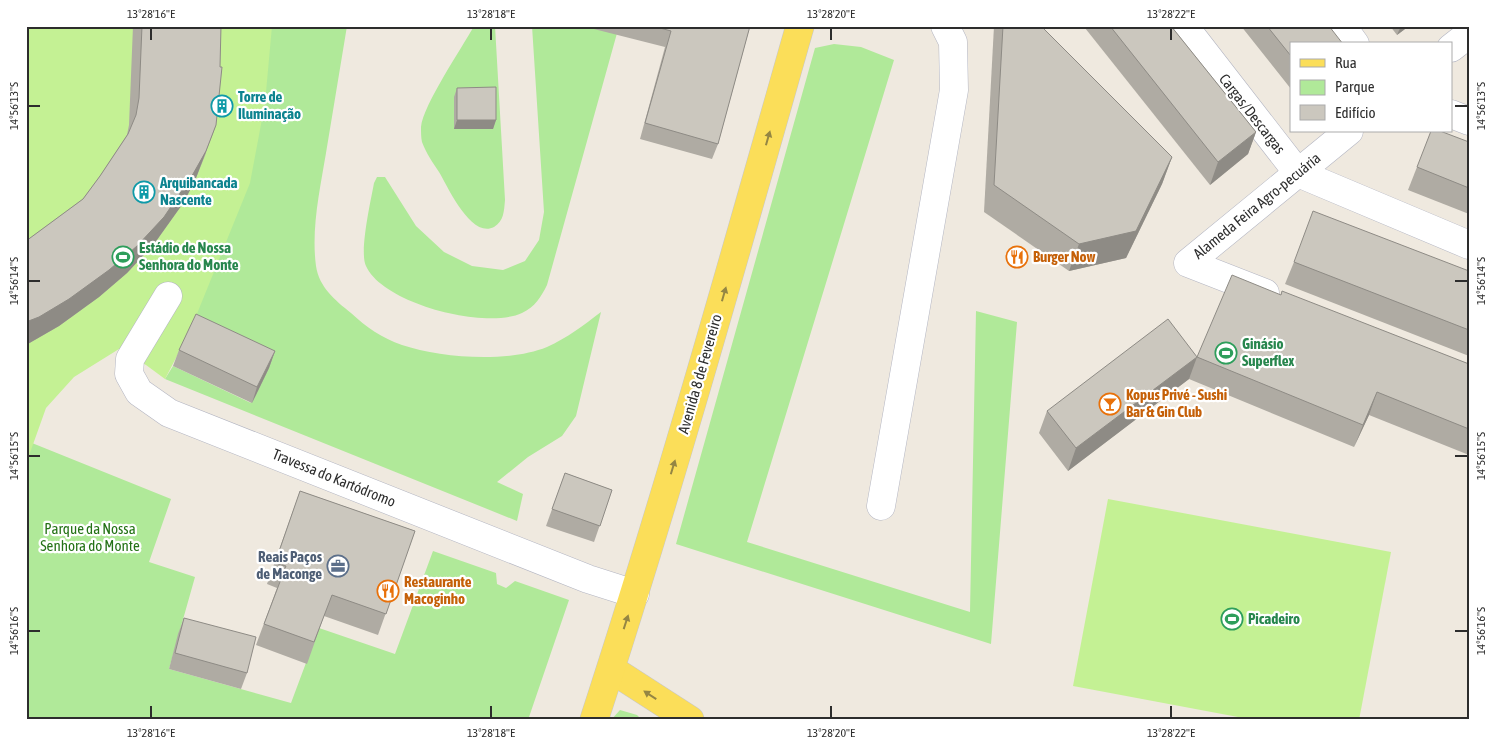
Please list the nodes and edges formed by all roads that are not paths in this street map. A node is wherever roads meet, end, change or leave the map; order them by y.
1 (800, 26) edge
2 (945, 26) edge
3 (1184, 26) edge
4 (1342, 26) edge
5 (1469, 34) edge
6 (1354, 42) edge
7 (1452, 47) edge
8 (1452, 114) edge
9 (1469, 121) edge
10 (1348, 132) edge
11 (1298, 173) junction
12 (1469, 245) edge
13 (168, 296) dead end
14 (1288, 302) edge
15 (881, 506) dead end
16 (635, 594) junction
17 (611, 669) junction
18 (594, 720) edge
19 (690, 720) edge

16 -> 1 main road, Avenida 8 de Fevereiro
2 - 15 street
3 - 11 street, Cargas/Descargas
4 - 6 street
5 - 7 street
8 - 9 street
10 - 11 street, Alameda Feira Agro-pecuária
11 - 12 street, Cargas/Descargas
11 - 14 street, Alameda Feira Agro-pecuária
13 - 16 street, Travessa do Kartódromo
17 -> 16 main road, Avenida 8 de Fevereiro
17 - 18 main road, Avenida 8 de Fevereiro
19 -> 17 main road

